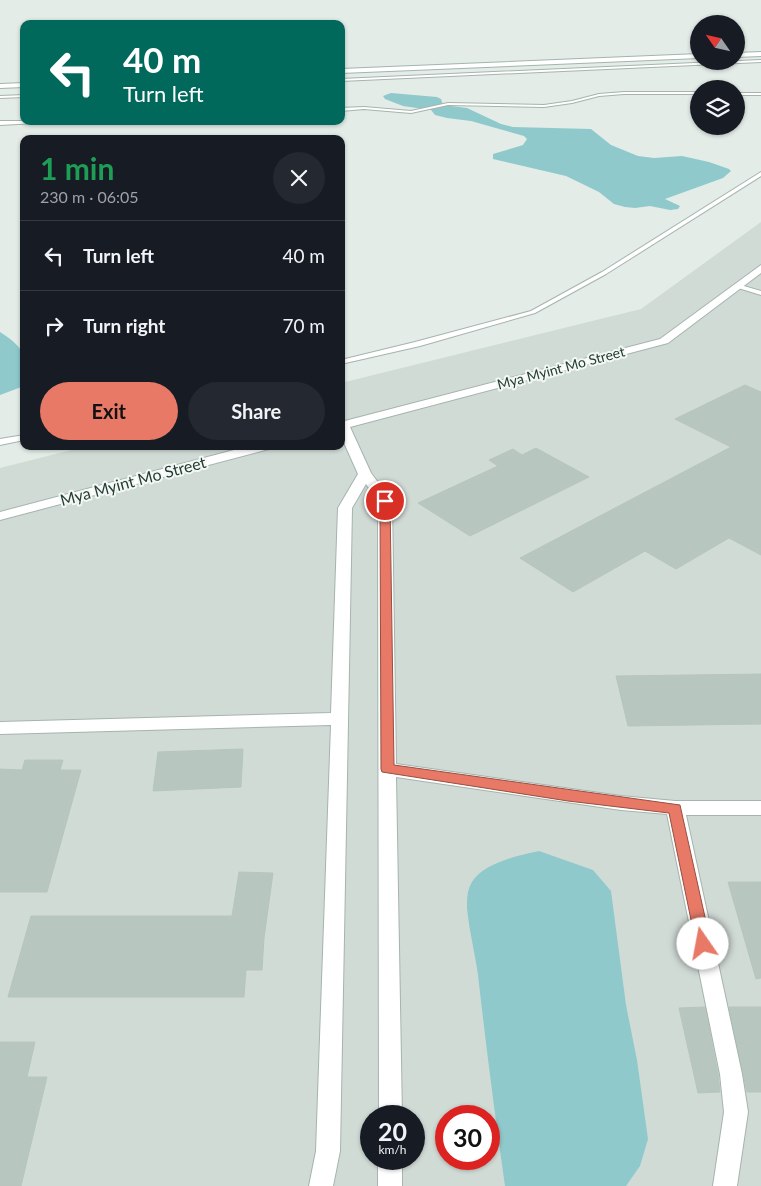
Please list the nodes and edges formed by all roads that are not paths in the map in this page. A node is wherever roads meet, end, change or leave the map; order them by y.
1 (761, 54) edge
2 (745, 55) edge
3 (690, 56) edge
4 (761, 61) edge
5 (345, 72) edge
6 (345, 80) edge
7 (20, 85) edge
8 (0, 86) edge
9 (690, 94) edge
10 (745, 94) edge
11 (761, 94) edge
12 (20, 96) edge
13 (0, 97) edge
14 (345, 110) edge
15 (20, 122) edge
16 (0, 123) edge
17 (761, 174) edge
18 (761, 268) edge
19 (737, 286) junction
20 (761, 293) edge
21 (345, 361) edge
22 (345, 425) edge
23 (345, 432) edge
24 (20, 438) edge
25 (0, 442) edge
26 (250, 450) edge
27 (365, 474) junction
28 (0, 516) edge
29 (339, 720) junction
30 (0, 728) edge
31 (387, 769) junction
32 (675, 808) junction
33 (761, 808) edge
34 (390, 1105) edge
35 (390, 1170) edge
36 (321, 1186) edge
37 (390, 1186) edge
38 (725, 1186) edge

1 - 2 street
3 - 5 street
4 - 6 lane
7 - 8 street
9 - 14 lane
10 - 11 lane
12 - 13 lane
15 - 16 lane
17 - 21 lane
18 - 19 street, Mya Myint Mo Street
19 - 20 lane
19 - 22 street, Mya Myint Mo Street
23 - 27 street
24 - 25 lane
26 - 28 street, Mya Myint Mo Street
27 - 29 street
27 - 31 street
29 - 30 street
29 - 36 street
31 - 32 street
31 - 34 street
32 - 33 street
32 - 38 street
35 - 37 street

